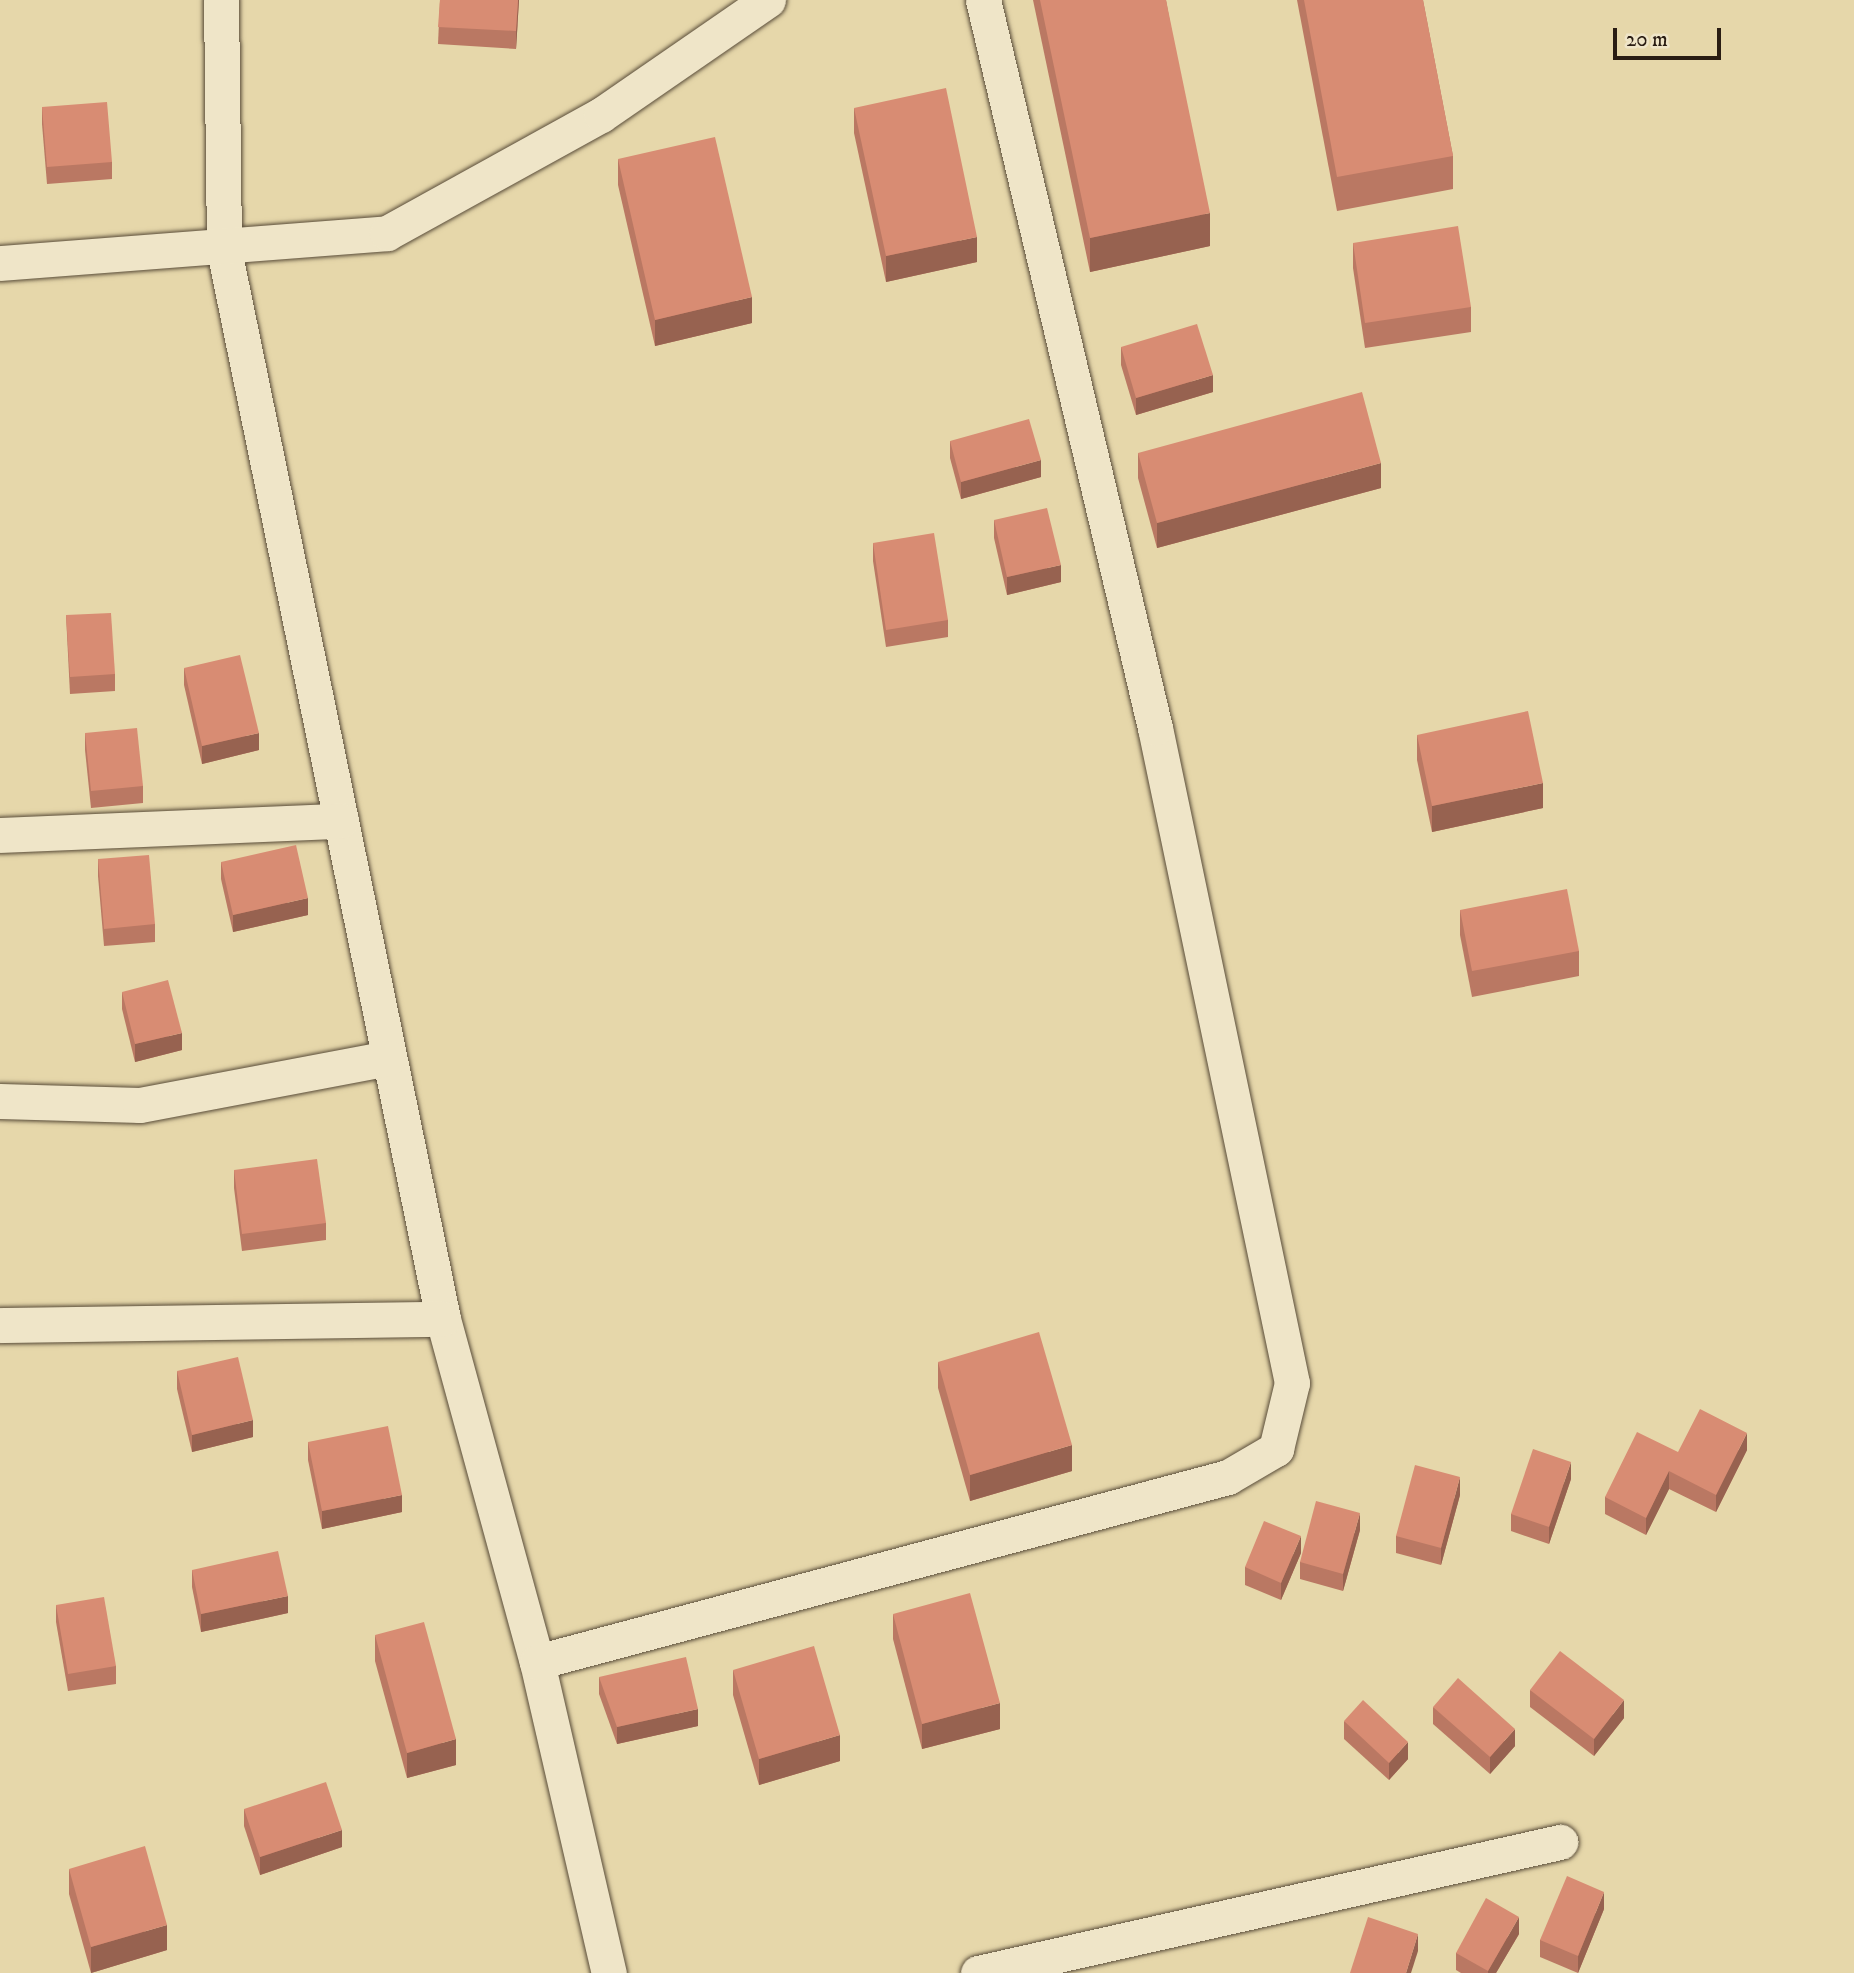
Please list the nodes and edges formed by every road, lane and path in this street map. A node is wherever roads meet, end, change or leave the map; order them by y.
1 (221, 0) edge
2 (768, 0) edge
3 (983, 0) edge
4 (224, 250) junction
5 (0, 263) edge
6 (341, 821) junction
7 (0, 835) edge
8 (389, 1058) junction
9 (0, 1101) edge
10 (443, 1320) junction
11 (0, 1325) edge
12 (537, 1662) junction
13 (1560, 1842) dead end
14 (609, 1973) edge
15 (978, 1973) edge

1 - 4 street
2 - 4 street
3 - 12 street
4 - 5 street
4 - 6 street
6 - 7 street
6 - 8 street
8 - 9 street
8 - 10 street
10 - 11 street
10 - 12 street
12 - 14 street
13 - 15 street

